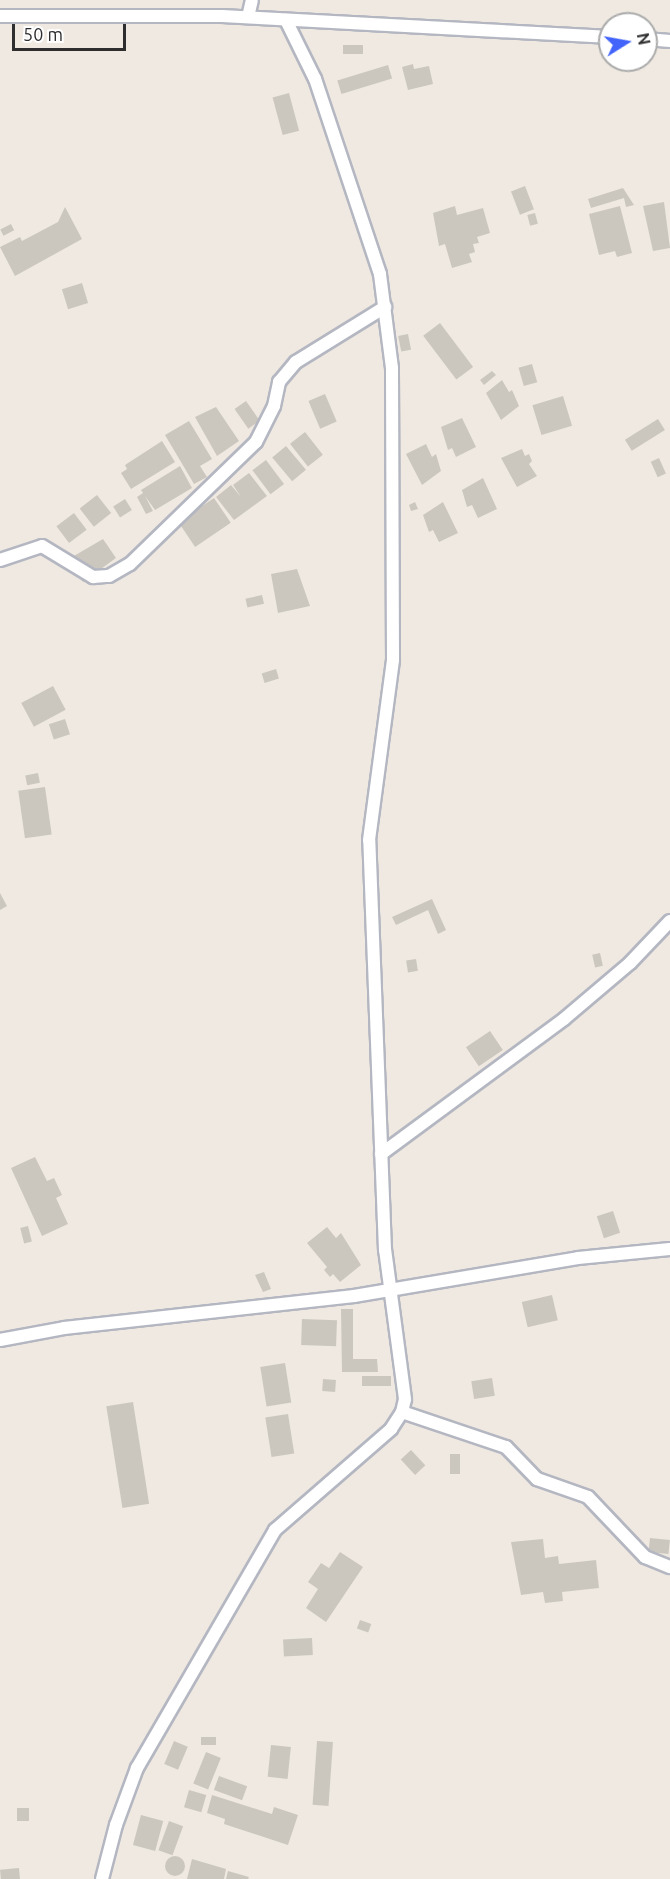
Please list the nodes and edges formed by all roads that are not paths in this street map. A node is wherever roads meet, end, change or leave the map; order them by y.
1 (252, 0) edge
2 (0, 16) edge
3 (248, 17) junction
4 (286, 20) junction
5 (598, 37) edge
6 (385, 307) junction
7 (0, 560) edge
8 (670, 921) edge
9 (381, 1154) junction
10 (670, 1249) edge
11 (390, 1289) junction
12 (0, 1340) edge
13 (402, 1412) junction
14 (670, 1567) edge
15 (102, 1879) edge

1 - 3 street
2 - 3 street
3 - 4 street
4 - 5 street
4 - 6 street
6 - 7 street
6 - 9 street
8 - 9 street
9 - 11 street
10 - 11 street
11 - 12 street
11 - 13 street
13 - 14 street
13 - 15 street

